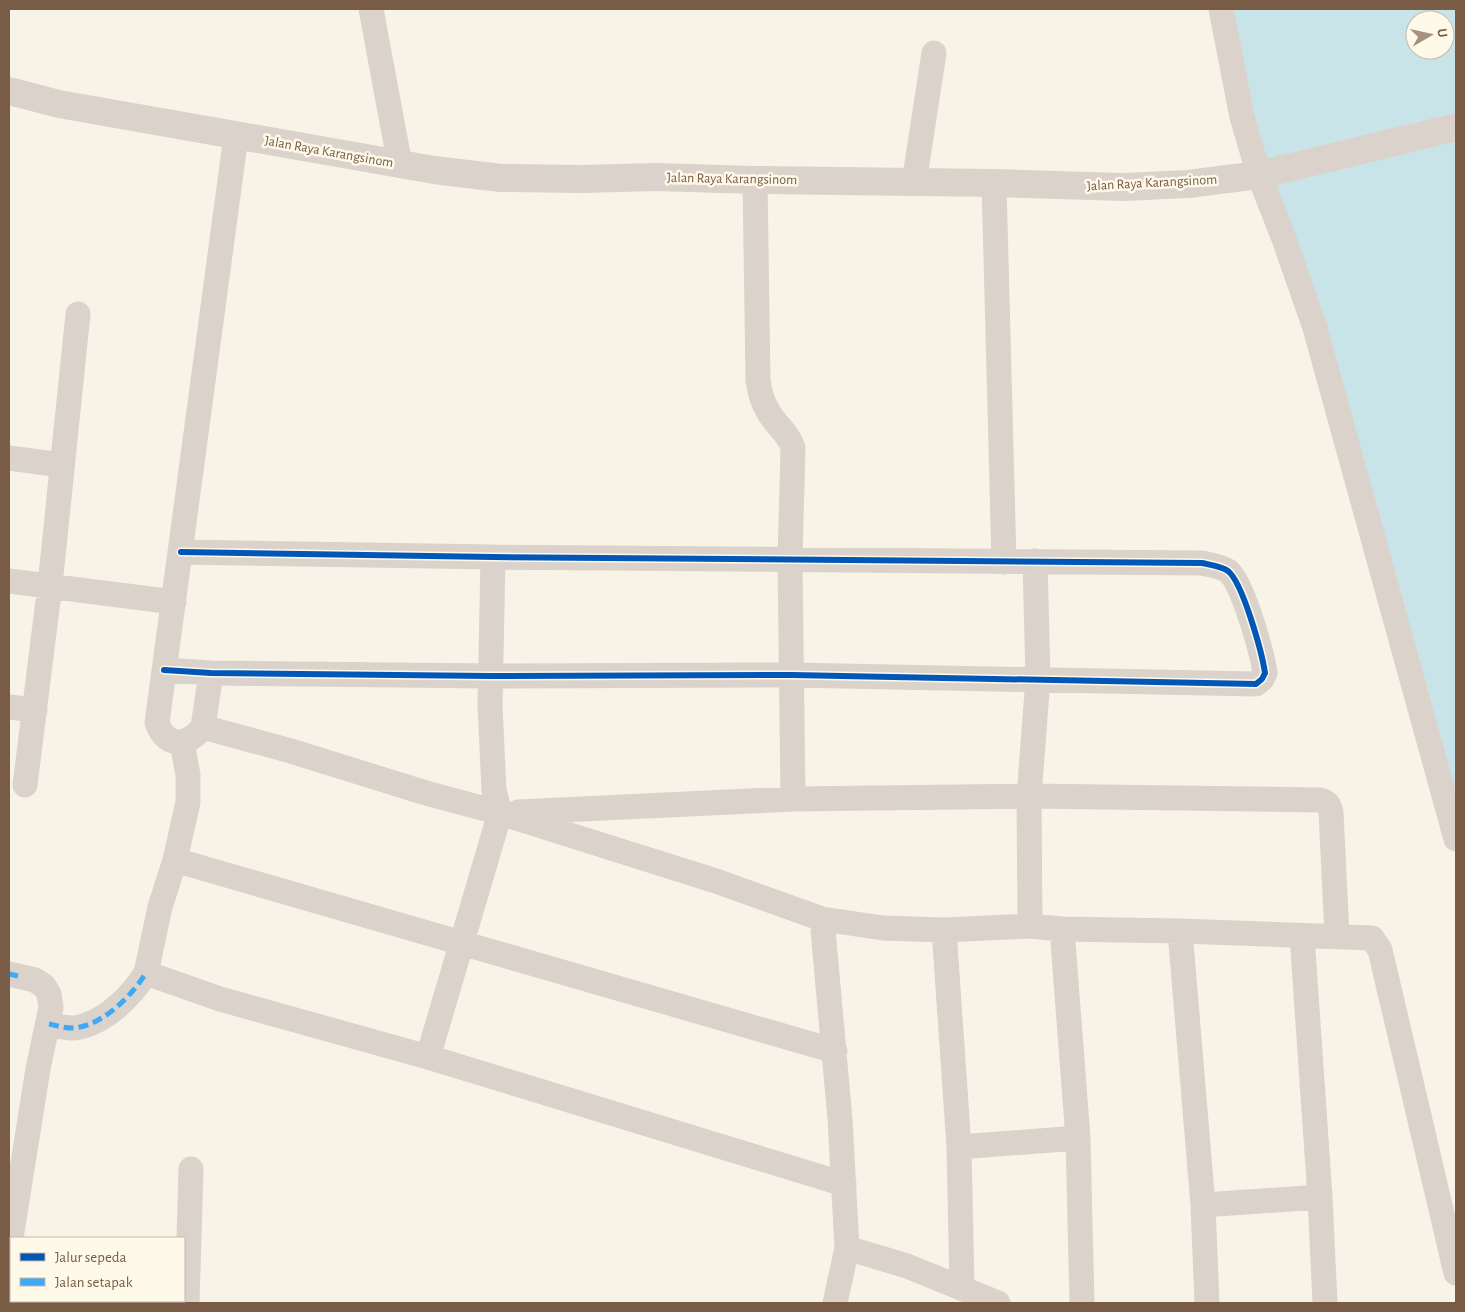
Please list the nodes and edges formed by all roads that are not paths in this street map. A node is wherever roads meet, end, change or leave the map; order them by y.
1 (371, 9) edge
2 (1221, 9) edge
3 (934, 53) dead end
4 (9, 91) edge
5 (1456, 126) edge
6 (236, 136) junction
7 (400, 165) junction
8 (1268, 173) junction
9 (755, 180) junction
10 (914, 182) junction
11 (994, 183) junction
12 (78, 314) dead end
13 (9, 458) edge
14 (62, 465) junction
15 (181, 552) junction
16 (493, 557) junction
17 (790, 560) junction
18 (1036, 561) junction
19 (1004, 562) junction
20 (9, 581) edge
21 (50, 586) junction
22 (174, 602) junction
23 (164, 670) junction
24 (211, 673) junction
25 (792, 675) junction
26 (491, 676) junction
27 (1038, 679) junction
28 (9, 707) edge
29 (35, 710) junction
30 (203, 727) junction
31 (182, 742) junction
32 (26, 785) dead end
33 (1029, 796) junction
34 (794, 798) junction
35 (500, 813) junction
36 (1456, 839) edge
37 (175, 860) junction
38 (822, 919) junction
39 (1030, 926) junction
40 (1062, 929) junction
41 (944, 930) junction
42 (1180, 931) junction
43 (1302, 936) junction
44 (1337, 936) junction
45 (461, 942) junction
46 (146, 973) junction
47 (9, 974) edge
48 (49, 1024) junction
49 (835, 1051) junction
50 (428, 1057) junction
51 (1078, 1138) junction
52 (959, 1147) junction
53 (191, 1169) dead end
54 (844, 1184) junction
55 (1320, 1197) junction
56 (1203, 1205) junction
57 (11, 1237) edge
58 (847, 1248) junction
59 (1456, 1273) edge
60 (962, 1288) junction
61 (187, 1303) edge
62 (835, 1303) edge
63 (998, 1303) edge
64 (1082, 1303) edge
65 (1207, 1303) edge
66 (1326, 1303) edge

1 - 7 street
2 - 8 street
3 - 10 street
4 - 6 street, Jalan Raya Karangsinom
5 - 8 street, Jalan Raya Karangsinom
6 - 7 street, Jalan Raya Karangsinom
6 - 15 street
7 - 9 street, Jalan Raya Karangsinom
8 - 11 street, Jalan Raya Karangsinom
8 - 36 street
9 - 10 street, Jalan Raya Karangsinom
9 - 17 street
10 - 11 street, Jalan Raya Karangsinom
11 - 19 street
12 - 14 street
13 - 14 street
14 - 21 street
15 - 16 street
15 - 22 street
16 - 17 street
16 - 26 street
17 - 19 street
17 - 25 street
18 - 19 street
18 - 27 street
18 - 27 street
20 - 21 street
21 - 22 street
21 - 29 street
22 - 23 street
23 - 24 street
23 - 31 street
24 - 26 street
24 - 30 street
25 - 26 street
25 - 27 street
25 - 34 street
26 - 35 street
27 - 33 street
28 - 29 street
29 - 32 street
30 - 31 street
30 - 35 street
31 - 37 street
33 - 34 street
33 - 39 street
33 - 44 street
34 - 35 street
35 - 38 street
35 - 45 street
37 - 45 street
37 - 46 street
38 - 41 street
38 - 49 street
39 - 40 street
39 - 41 street
40 - 42 street
40 - 51 street
41 - 52 street
42 - 43 street
42 - 56 street
43 - 44 street
43 - 55 street
44 - 59 street
45 - 49 street
45 - 50 street
46 - 48 street
46 - 50 street
47 - 48 street
48 - 57 street
49 - 54 street
50 - 54 street
51 - 52 street
51 - 64 street
52 - 60 street
53 - 61 street
54 - 58 street
55 - 56 street
55 - 66 street
56 - 65 street
58 - 60 street
58 - 62 street
60 - 63 street

